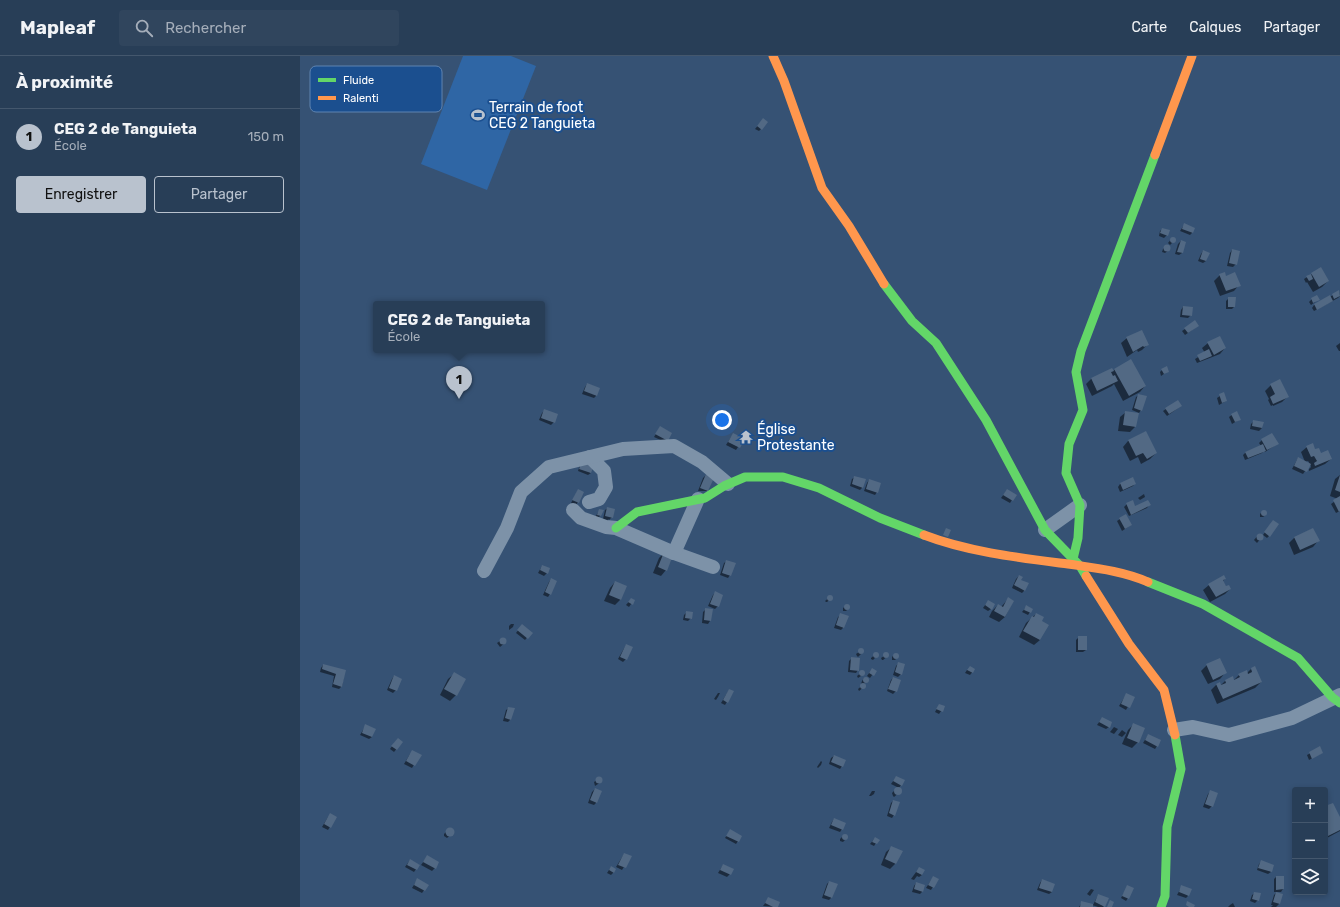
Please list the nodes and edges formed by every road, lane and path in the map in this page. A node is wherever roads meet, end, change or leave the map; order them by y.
1 (773, 56) edge
2 (1192, 56) edge
3 (590, 457) junction
4 (728, 484) junction
5 (698, 499) junction
6 (589, 502) dead end
7 (1080, 505) junction
8 (574, 510) dead end
9 (616, 528) junction
10 (1045, 530) junction
11 (674, 553) junction
12 (1073, 559) junction
13 (1080, 566) junction
14 (713, 567) dead end
15 (484, 571) dead end
16 (1338, 699) edge
17 (1174, 730) junction
18 (1161, 907) edge

1 - 10 street
2 - 7 street
3 - 4 street
3 - 6 street
3 - 15 street
4 - 5 street
4 - 13 street
5 - 9 street
5 - 11 street
7 - 10 street
7 - 12 street
8 - 9 street
9 - 11 street
10 - 12 street
11 - 14 street
12 - 13 street
13 - 16 street
13 - 17 street
16 - 17 street
17 - 18 street

